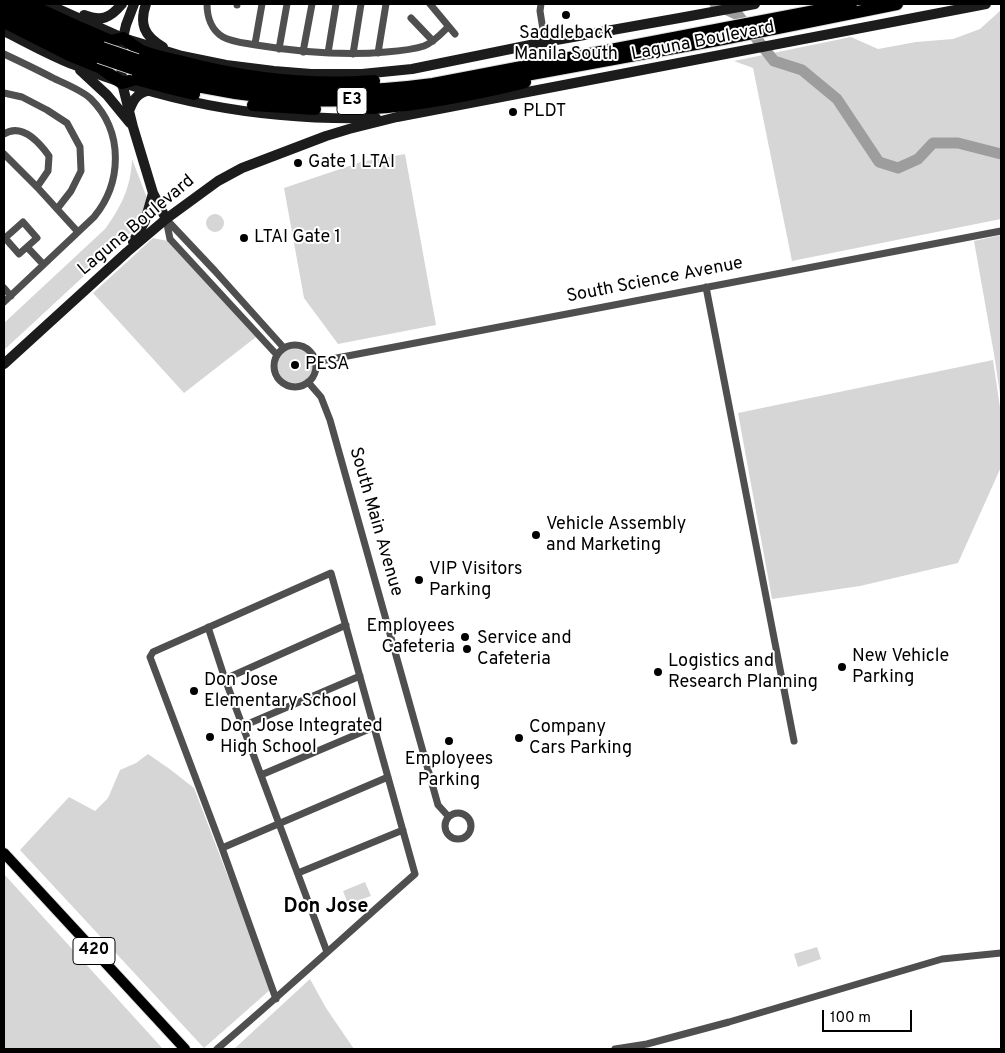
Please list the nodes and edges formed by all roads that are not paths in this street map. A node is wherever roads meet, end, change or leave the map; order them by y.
1 (6, 4) edge
2 (28, 4) edge
3 (47, 4) edge
4 (58, 4) edge
5 (122, 4) edge
6 (134, 4) edge
7 (146, 4) edge
8 (206, 4) edge
9 (262, 4) edge
10 (287, 4) edge
11 (312, 4) edge
12 (336, 4) edge
13 (361, 4) edge
14 (386, 4) edge
15 (430, 4) edge
16 (541, 4) edge
17 (752, 4) edge
18 (851, 4) edge
19 (897, 4) edge
20 (986, 4) edge
21 (4, 13) edge
22 (411, 18) dead end
23 (4, 22) edge
24 (448, 26) junction
25 (761, 26) junction
26 (4, 31) edge
27 (454, 34) dead end
28 (123, 38) junction
29 (433, 41) junction
30 (545, 42) junction
31 (255, 44) junction
32 (278, 49) junction
33 (303, 52) junction
34 (100, 53) junction
35 (328, 53) junction
36 (378, 53) junction
37 (4, 54) edge
38 (353, 54) junction
39 (182, 56) junction
40 (570, 62) junction
41 (72, 64) junction
42 (122, 83) junction
43 (147, 91) junction
44 (4, 93) edge
45 (129, 111) junction
46 (397, 117) junction
47 (133, 127) junction
48 (4, 134) edge
49 (4, 154) edge
50 (37, 187) junction
51 (153, 193) junction
52 (57, 209) junction
53 (166, 219) junction
54 (1001, 230) edge
55 (78, 232) junction
56 (26, 247) junction
57 (128, 252) junction
58 (43, 264) junction
59 (706, 287) junction
60 (4, 288) edge
61 (11, 296) junction
62 (4, 302) edge
63 (284, 348) junction
64 (277, 354) junction
65 (316, 362) junction
66 (4, 364) edge
67 (308, 382) junction
68 (346, 625) junction
69 (208, 627) junction
70 (360, 676) junction
71 (225, 679) junction
72 (243, 726) junction
73 (374, 726) junction
74 (794, 741) dead end
75 (261, 775) junction
76 (388, 777) junction
77 (448, 816) dead end
78 (279, 824) junction
79 (403, 830) junction
80 (222, 848) junction
81 (4, 852) edge
82 (298, 873) junction
83 (327, 952) junction
84 (1001, 953) edge
85 (276, 999) junction
86 (185, 1049) edge
87 (217, 1049) edge
88 (615, 1049) edge

1 - 34 highway, E3
2 - 28 highway
3 - 28 main road, Laguna Boulevard
4 - 5 main road
6 - 28 main road
7 - 39 main road
8 - 31 street
9 - 31 street
10 - 32 street
11 - 33 street
12 - 35 street
13 - 38 street
14 - 36 street
15 - 24 street
16 - 30 street
17 - 30 main road, Laguna Boulevard
18 - 25 highway, E3
19 - 25 highway, E3
20 - 46 main road, Laguna Boulevard
21 - 34 highway, E3
22 - 29 street
23 - 42 highway
24 - 27 street
24 - 29 street
25 - 40 highway, E3
26 - 41 main road
28 - 39 main road, Laguna Boulevard
28 - 40 highway
28 - 42 main road
29 - 36 street
30 - 39 main road, Laguna Boulevard
31 - 32 street
32 - 33 street
33 - 35 street
34 - 40 highway, E3, bridge
35 - 38 street
36 - 38 street
37 - 55 street
40 - 42 highway
41 - 42 main road, Laguna Boulevard
41 - 47 main road
42 - 43 main road, Laguna Boulevard
42 - 45 main road
43 - 45 main road
43 - 46 main road, Laguna Boulevard
44 - 52 street
45 - 47 main road
46 - 53 main road, Laguna Boulevard
47 - 51 main road
48 - 50 street
49 - 50 street
50 - 52 street
51 - 53 main road
51 - 57 main road
52 - 55 street
53 - 57 main road, Laguna Boulevard
53 - 63 street
53 - 64 street
54 - 59 street, South Science Avenue
55 - 58 street
56 - 56 street
56 - 58 street
57 - 66 main road, Laguna Boulevard
58 - 61 street
59 - 65 street, South Science Avenue
59 - 74 street
60 - 61 street
61 - 62 street
63 - 64 street
63 - 65 street
64 - 67 street
65 - 67 street
67 - 77 street, South Main Avenue
68 - 69 street
68 - 70 street
68 - 71 street
69 - 71 street
69 - 80 street
70 - 72 street
70 - 73 street
71 - 72 street
72 - 75 street
73 - 75 street
73 - 76 street
75 - 78 street
76 - 78 street
76 - 79 street
78 - 80 street
78 - 82 street
79 - 82 street
79 - 83 street
80 - 85 street
81 - 86 main road, 420
82 - 83 street
83 - 85 street
84 - 88 street
85 - 87 street

